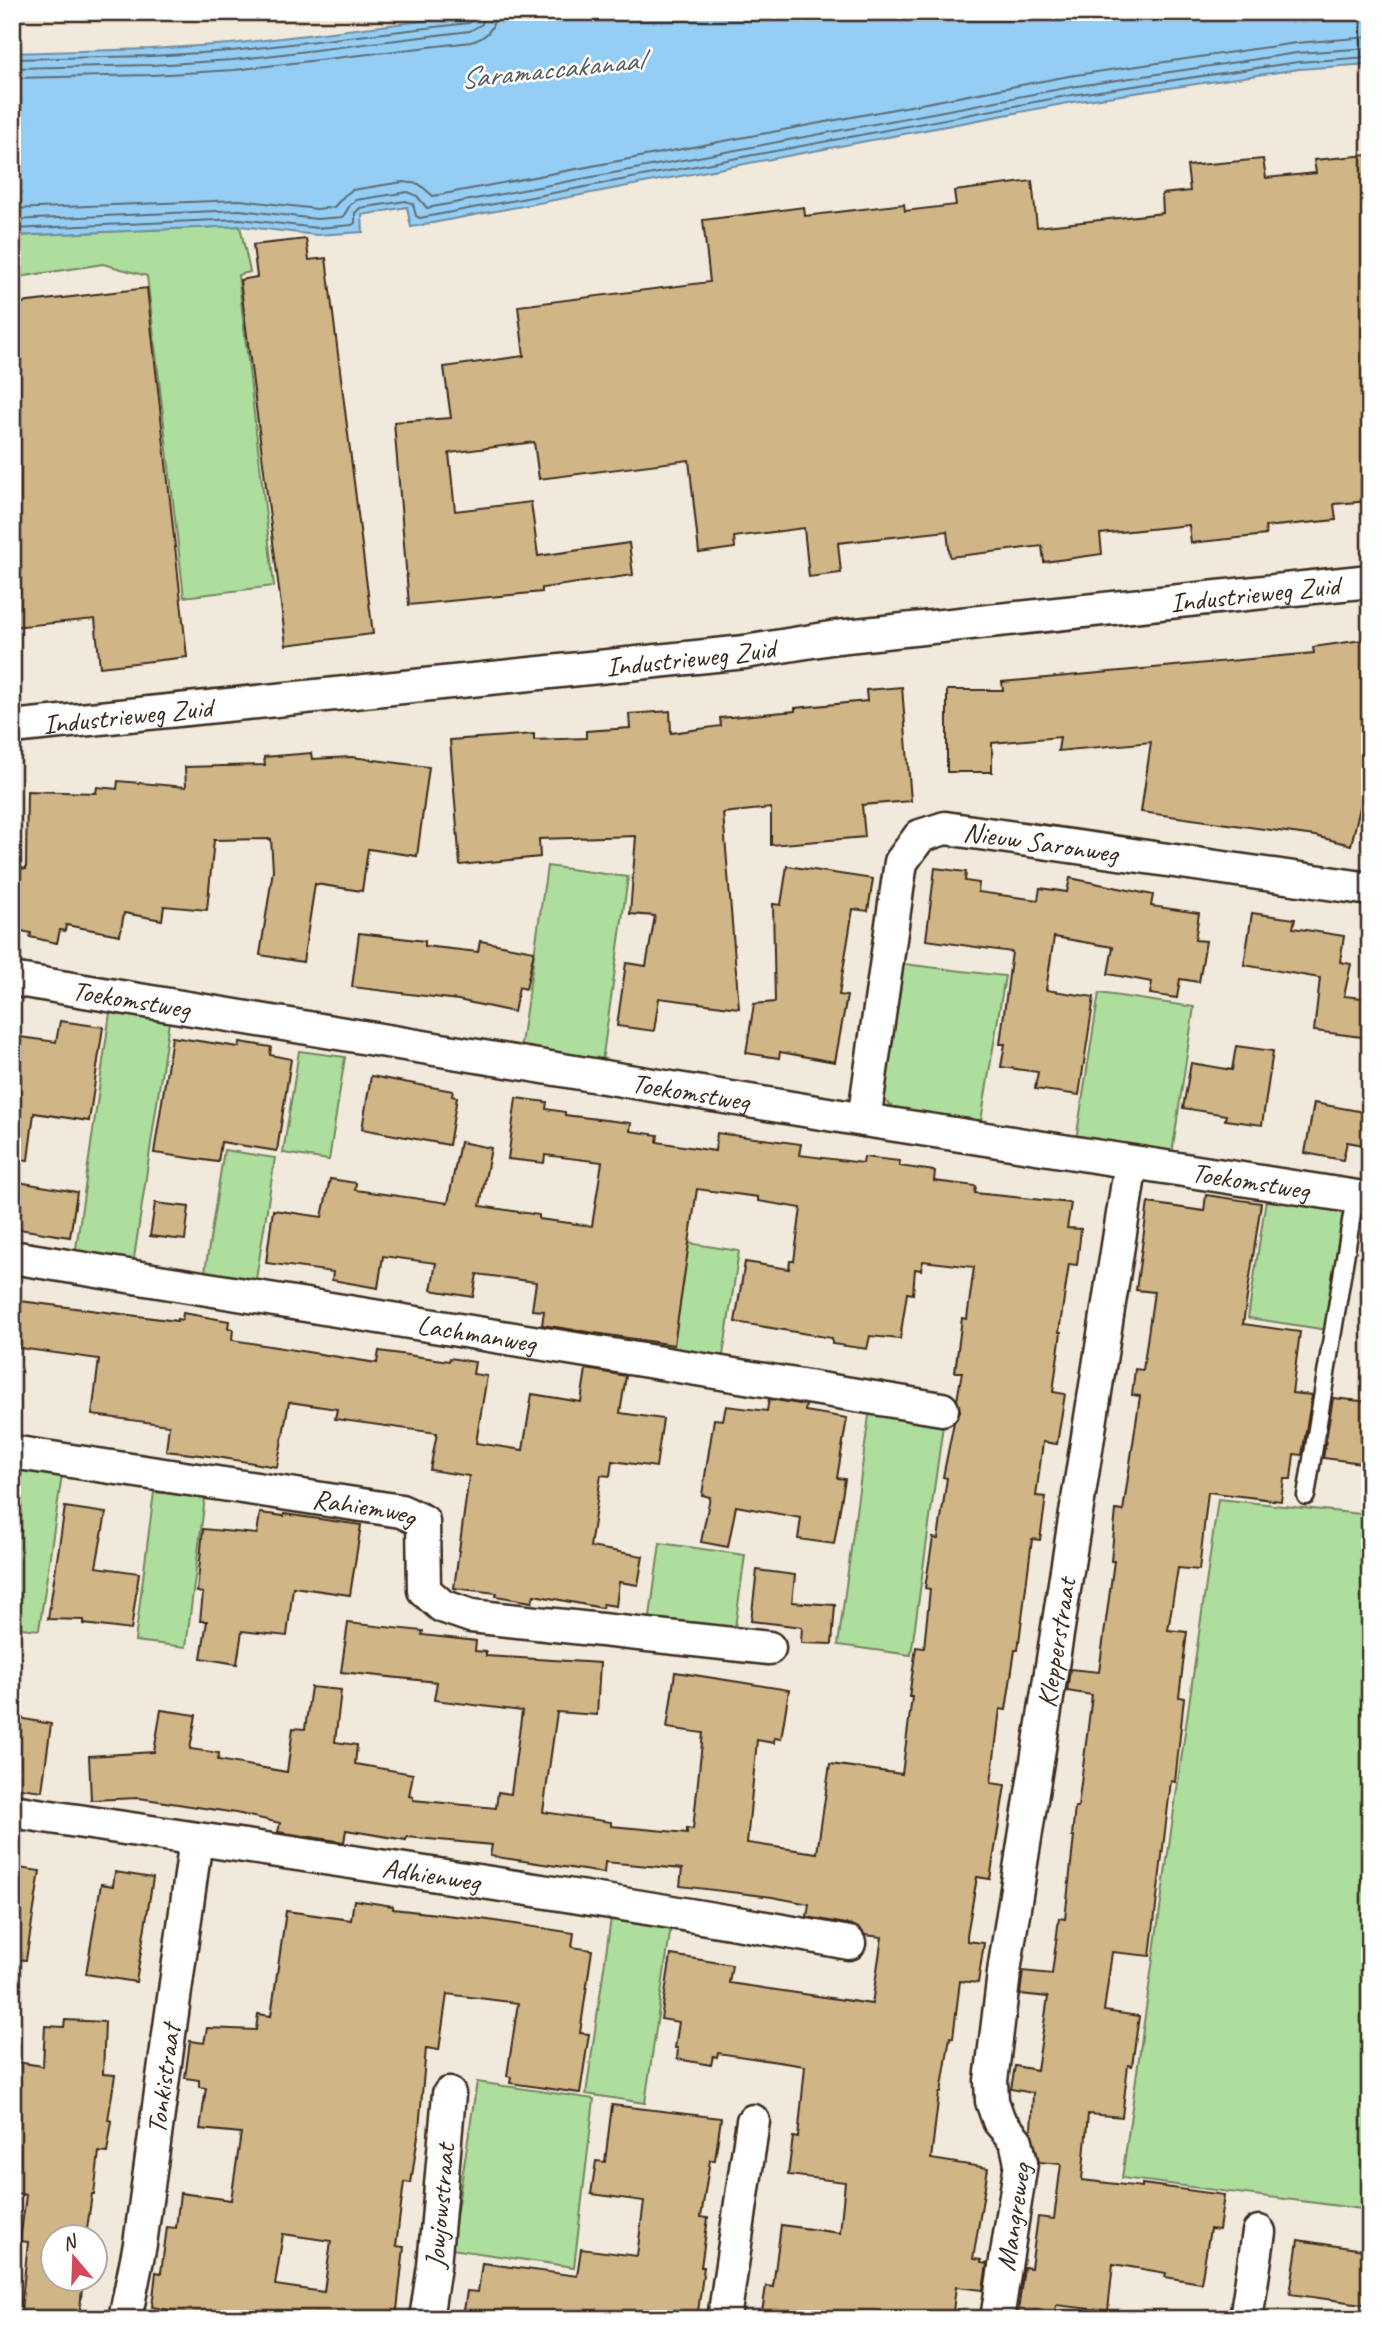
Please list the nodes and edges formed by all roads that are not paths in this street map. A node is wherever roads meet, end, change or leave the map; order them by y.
1 (1370, 581) edge
2 (12, 727) edge
3 (1370, 889) edge
4 (12, 979) edge
5 (864, 1120) junction
6 (1131, 1163) junction
7 (1363, 1198) edge
8 (12, 1257) edge
9 (942, 1409) dead end
10 (12, 1452) edge
11 (1306, 1496) dead end
12 (769, 1648) dead end
13 (12, 1811) edge
14 (196, 1839) junction
15 (849, 1943) dead end
16 (449, 2094) dead end
17 (753, 2121) dead end
18 (999, 2121) joint
19 (1259, 2232) dead end
20 (125, 2319) edge
21 (426, 2319) edge
22 (724, 2319) edge
23 (997, 2319) edge
24 (1246, 2319) edge

1 - 2 street, Industrieweg Zuid
3 - 5 street, Nieuw Saronweg
4 - 5 street, Toekomstweg
5 - 6 street, Toekomstweg
6 - 7 street, Toekomstweg
6 - 18 street, Klepperstraat
7 - 11 lane
8 - 9 street, Lachmanweg
10 - 12 street, Rahiemweg
13 - 14 street, Adhienweg
14 - 15 street, Adhienweg
14 - 20 street, Tonkistraat
16 - 21 street, Jowjowstraat
17 - 22 street
18 - 23 street, Mangreweg
19 - 24 street

